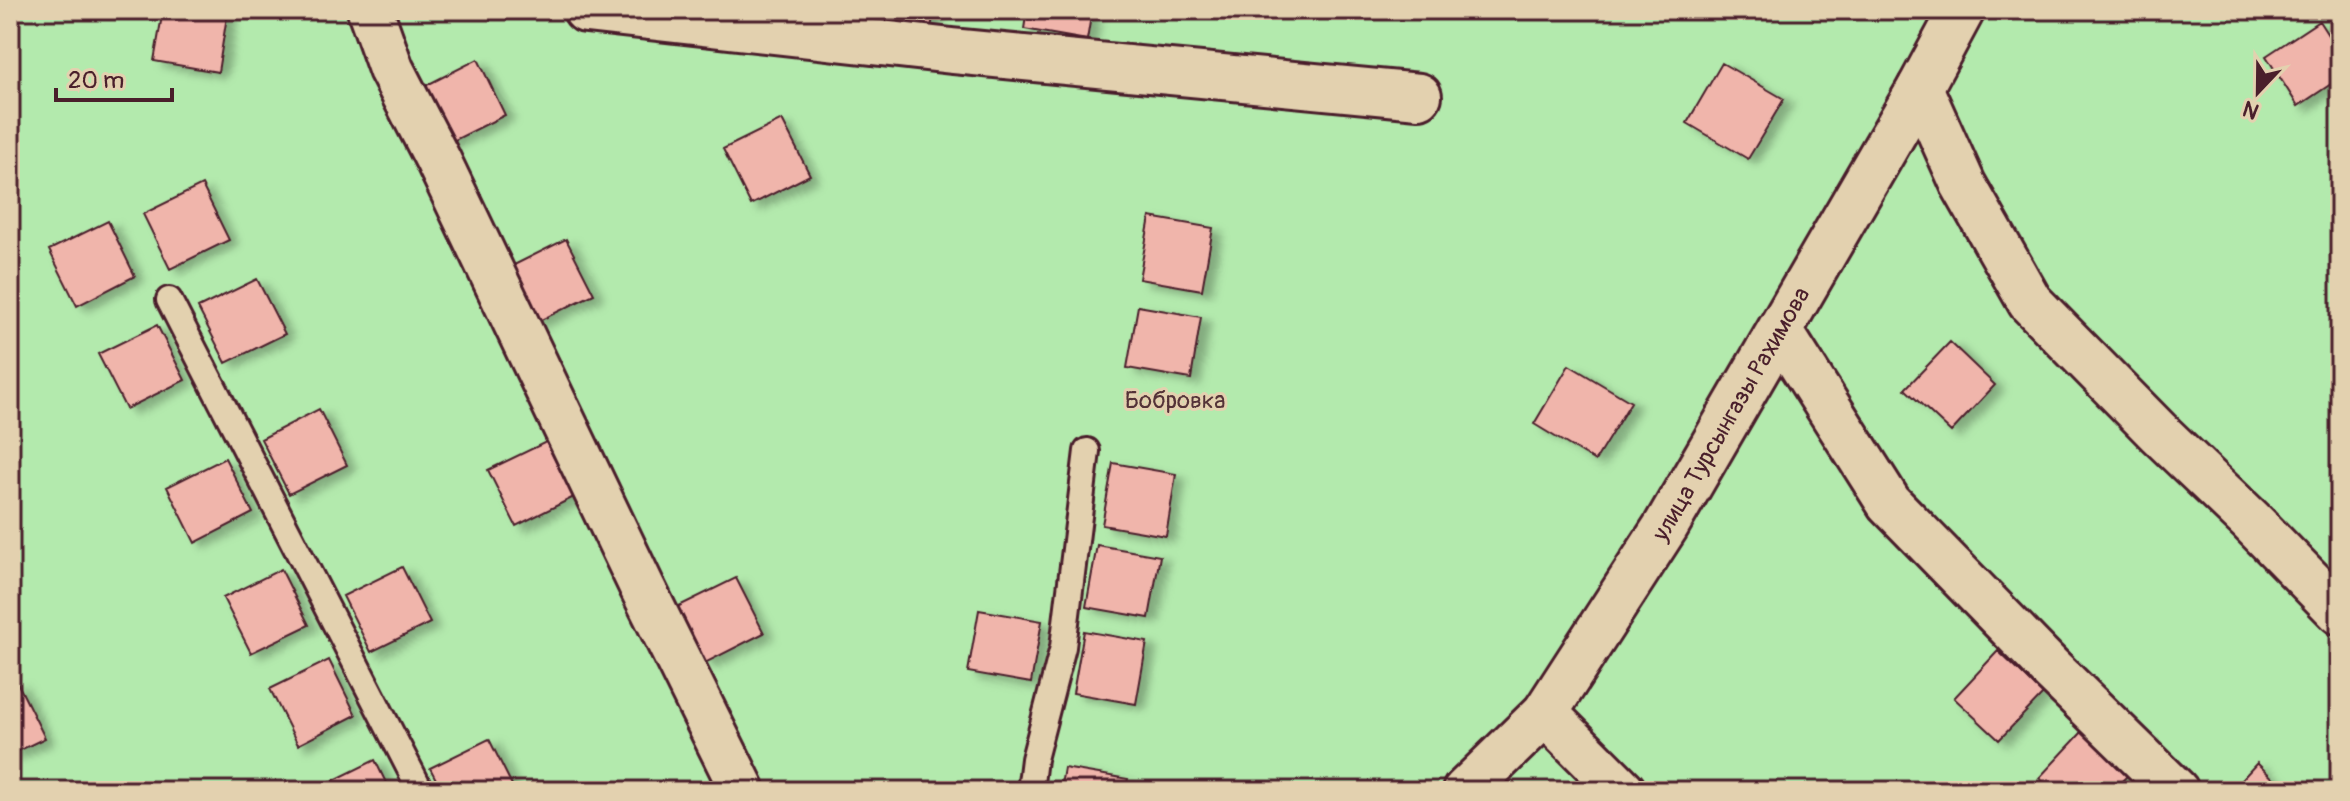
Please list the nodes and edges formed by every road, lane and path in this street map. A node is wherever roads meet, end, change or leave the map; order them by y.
1 (370, 10) edge
2 (586, 10) edge
3 (1962, 10) edge
4 (1920, 88) junction
5 (1419, 96) dead end
6 (169, 300) dead end
7 (1780, 331) junction
8 (1087, 451) dead end
9 (2340, 612) edge
10 (1545, 713) junction
11 (421, 791) edge
12 (743, 791) edge
13 (1030, 791) edge
14 (1465, 791) edge
15 (1623, 791) edge
16 (2176, 791) edge

1 - 12 street
2 - 5 street
3 - 4 street, улица Турсынгазы Рахимова
4 - 7 street, улица Турсынгазы Рахимова
4 - 9 street
6 - 11 lane
7 - 10 street, улица Турсынгазы Рахимова
7 - 16 street
8 - 13 lane
10 - 14 street, улица Турсынгазы Рахимова
10 - 15 street

